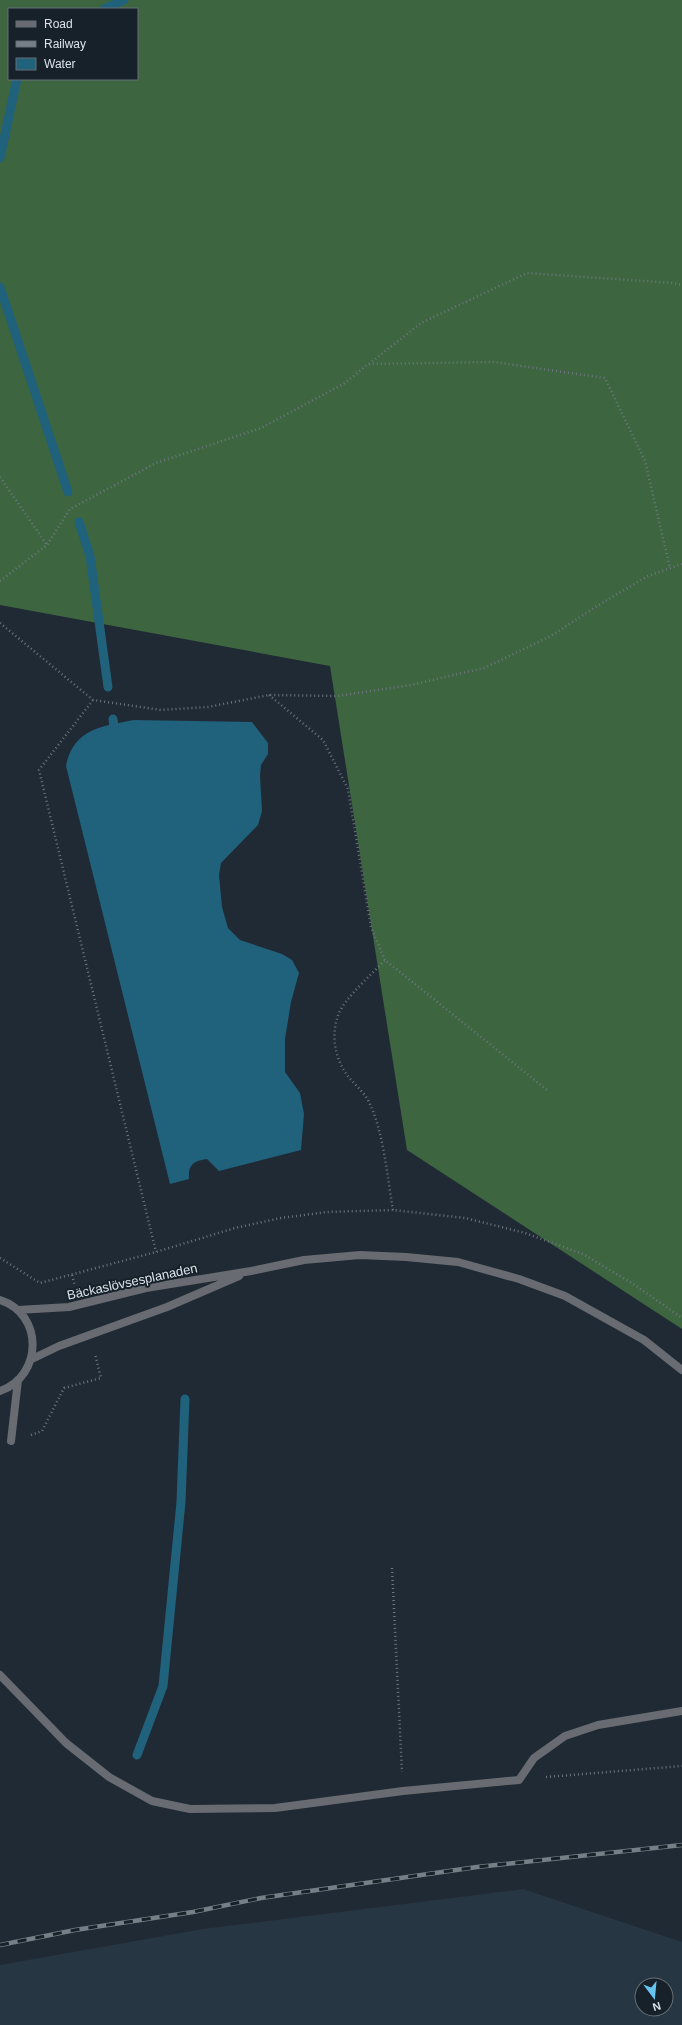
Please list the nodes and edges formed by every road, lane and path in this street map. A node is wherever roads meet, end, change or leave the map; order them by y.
1 (682, 285) edge
2 (368, 364) junction
3 (0, 477) edge
4 (47, 545) junction
5 (682, 564) edge
6 (670, 568) junction
7 (0, 581) edge
8 (0, 623) edge
9 (269, 695) junction
10 (93, 700) junction
11 (385, 960) junction
12 (547, 1090) dead end
13 (393, 1210) dead end
14 (156, 1252) dead end
15 (0, 1258) edge
16 (251, 1271) junction
17 (72, 1275) dead end
18 (0, 1300) edge
19 (18, 1310) junction
20 (32, 1359) junction
21 (682, 1370) edge
22 (101, 1378) dead end
23 (18, 1380) junction
24 (0, 1391) edge
25 (11, 1441) joint
26 (392, 1568) dead end
27 (0, 1675) edge
28 (682, 1711) edge
29 (682, 1766) edge
30 (519, 1780) junction
31 (402, 1791) junction

1 - 2 path
2 - 4 path
2 - 6 path
3 - 4 path
4 - 7 path
5 - 6 path
6 - 9 path
8 - 10 path
9 - 10 path
9 - 11 path
10 - 14 path
11 - 12 path
11 - 13 path
15 - 17 path
16 - 19 street, Bäckaslövsesplanaden
16 - 20 street, Bäckaslövsesplanaden
16 - 21 street, Bäckaslövsesplanaden
18 - 19 street
19 - 20 street
20 - 23 street
22 - 25 path
23 - 24 street
23 - 25 street
26 - 31 path
27 - 31 street
28 - 30 street
29 - 30 path
30 - 31 street

